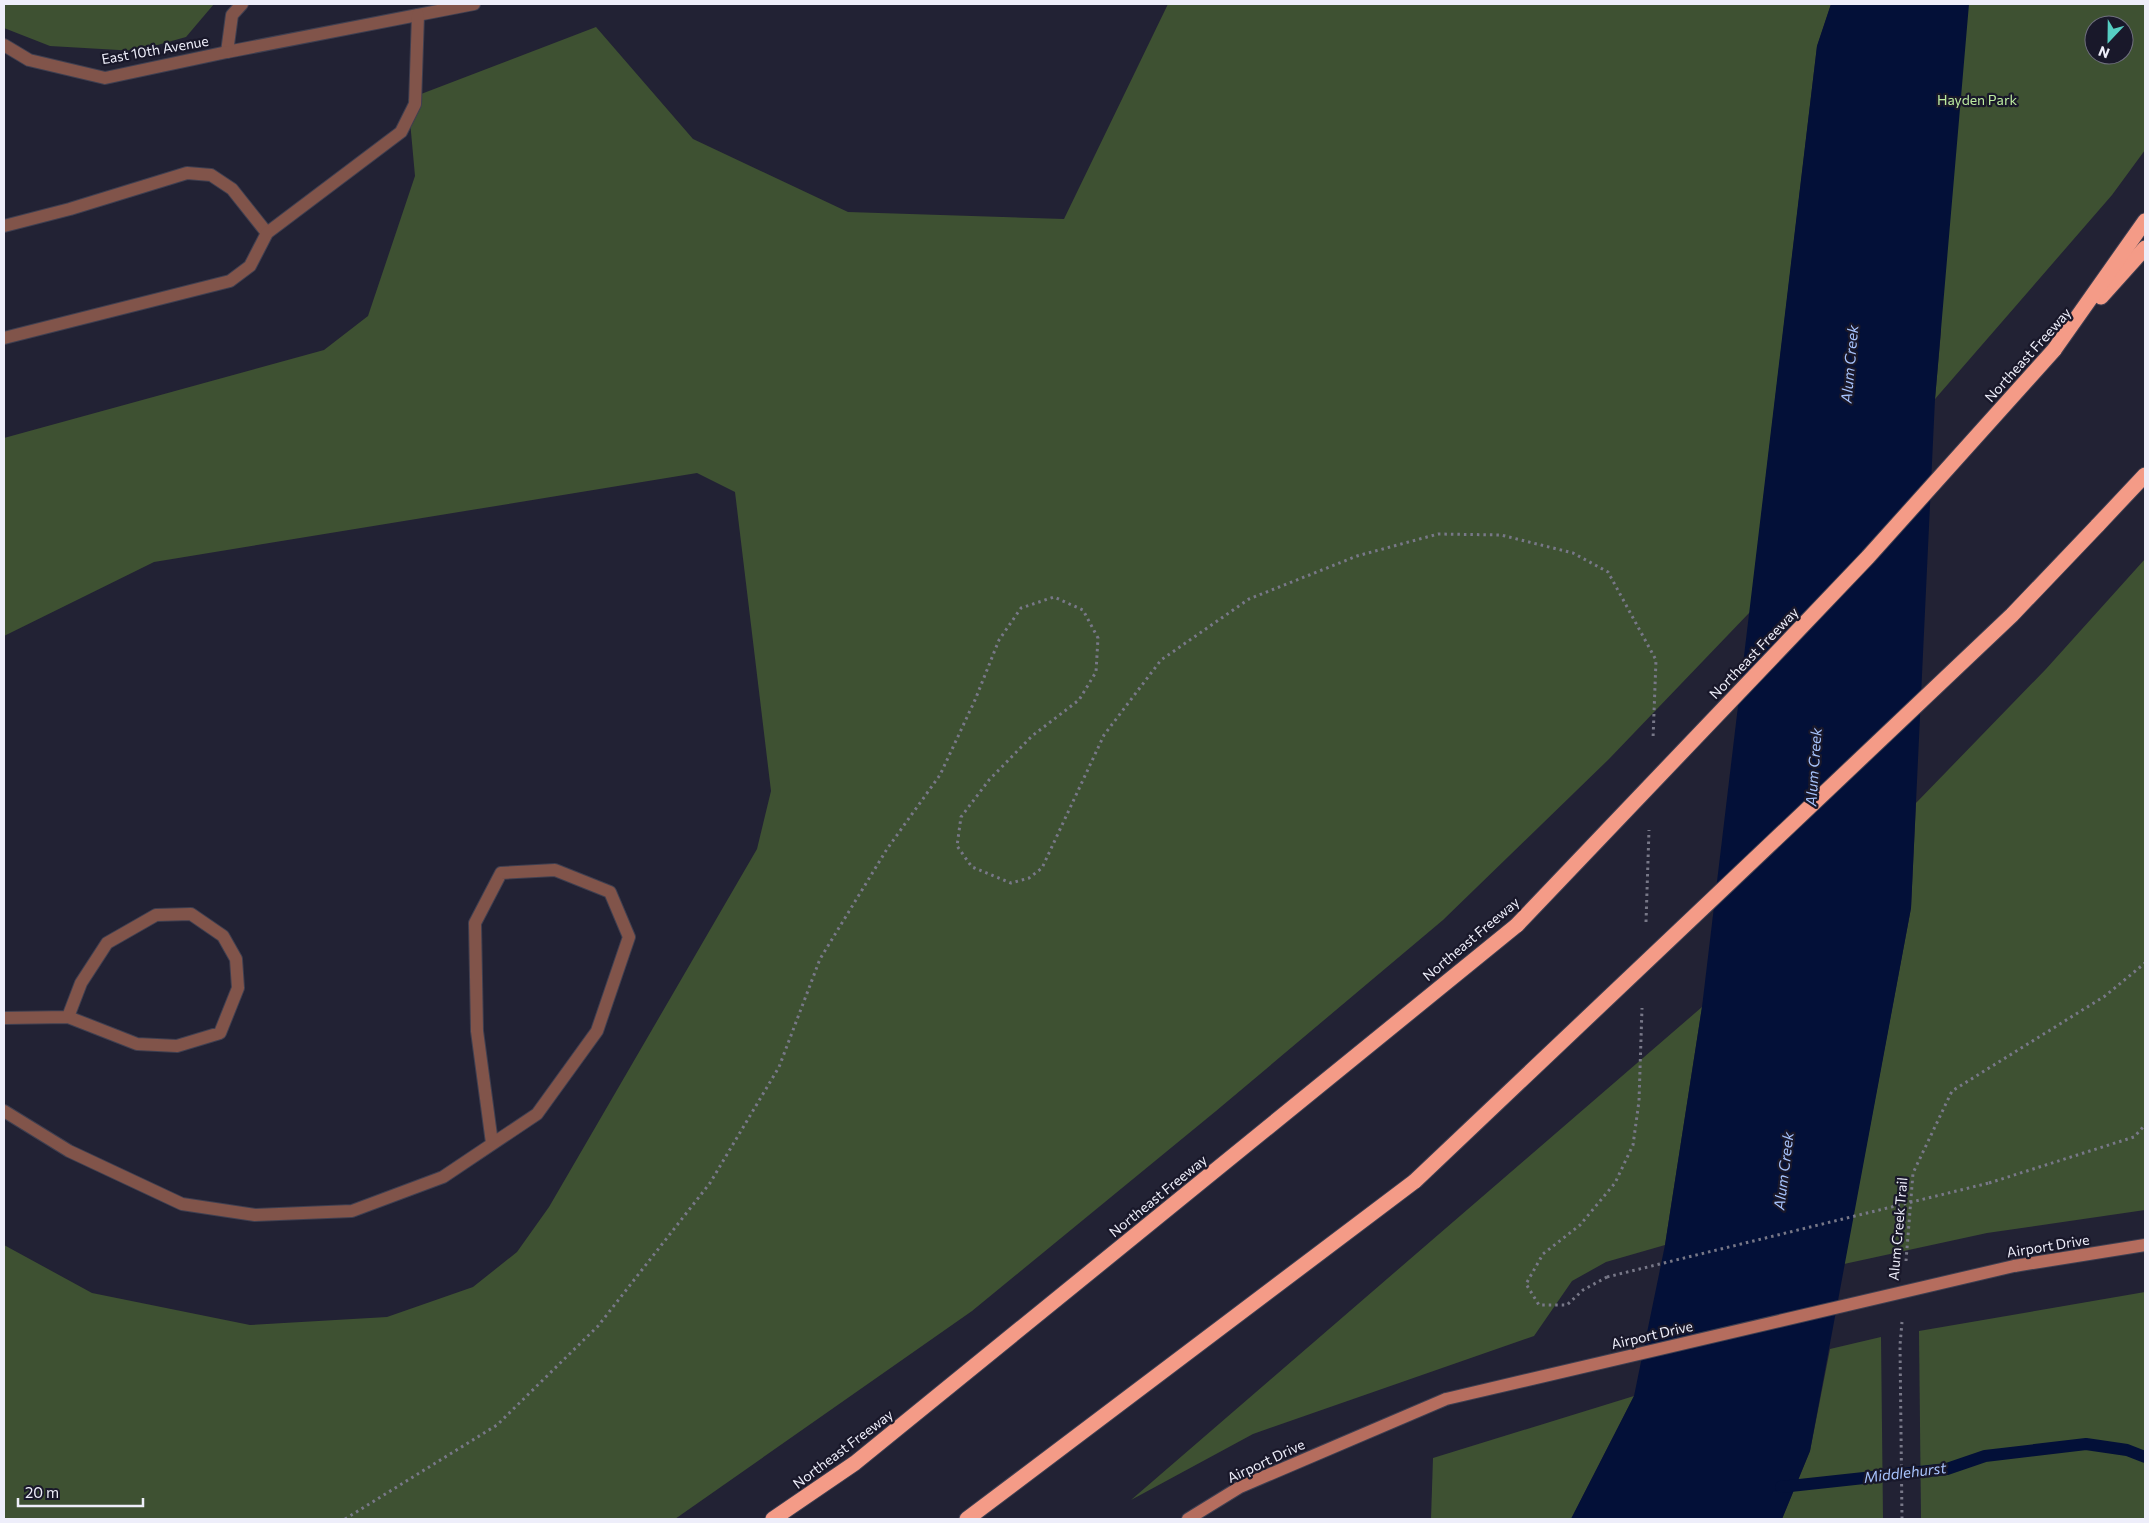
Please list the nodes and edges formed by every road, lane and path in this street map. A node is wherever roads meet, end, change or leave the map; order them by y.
1 (242, 4) edge
2 (474, 4) edge
3 (418, 15) junction
4 (4, 45) edge
5 (227, 52) junction
6 (2145, 221) edge
7 (4, 226) edge
8 (267, 232) junction
9 (2145, 248) edge
10 (4, 338) edge
11 (2054, 350) junction
12 (2145, 475) edge
13 (1652, 748) dead end
14 (1649, 827) dead end
15 (1646, 924) dead end
16 (2145, 963) edge
17 (1642, 1003) dead end
18 (68, 1017) junction
19 (4, 1018) edge
20 (4, 1110) edge
21 (2145, 1125) edge
22 (492, 1144) junction
23 (2145, 1245) edge
24 (1906, 1269) dead end
25 (1902, 1316) dead end
26 (345, 1519) edge
27 (774, 1519) edge
28 (967, 1519) edge
29 (1188, 1519) edge
30 (1902, 1519) edge

1 - 5 street
2 - 3 street, East 10th Avenue
3 - 5 street, East 10th Avenue
3 - 8 street
4 - 5 street, East 10th Avenue
6 - 11 highway
7 - 8 street
8 - 10 street
9 - 11 highway, Northeast Freeway
11 - 27 highway, Northeast Freeway, bridge
12 - 28 highway, bridge
13 - 26 path
14 - 15 path
16 - 24 path, Alum Creek Trail
17 - 21 path, bridge
18 - 18 street
18 - 19 street
20 - 22 street
22 - 22 street
23 - 29 main road, Airport Drive, bridge
25 - 30 path

